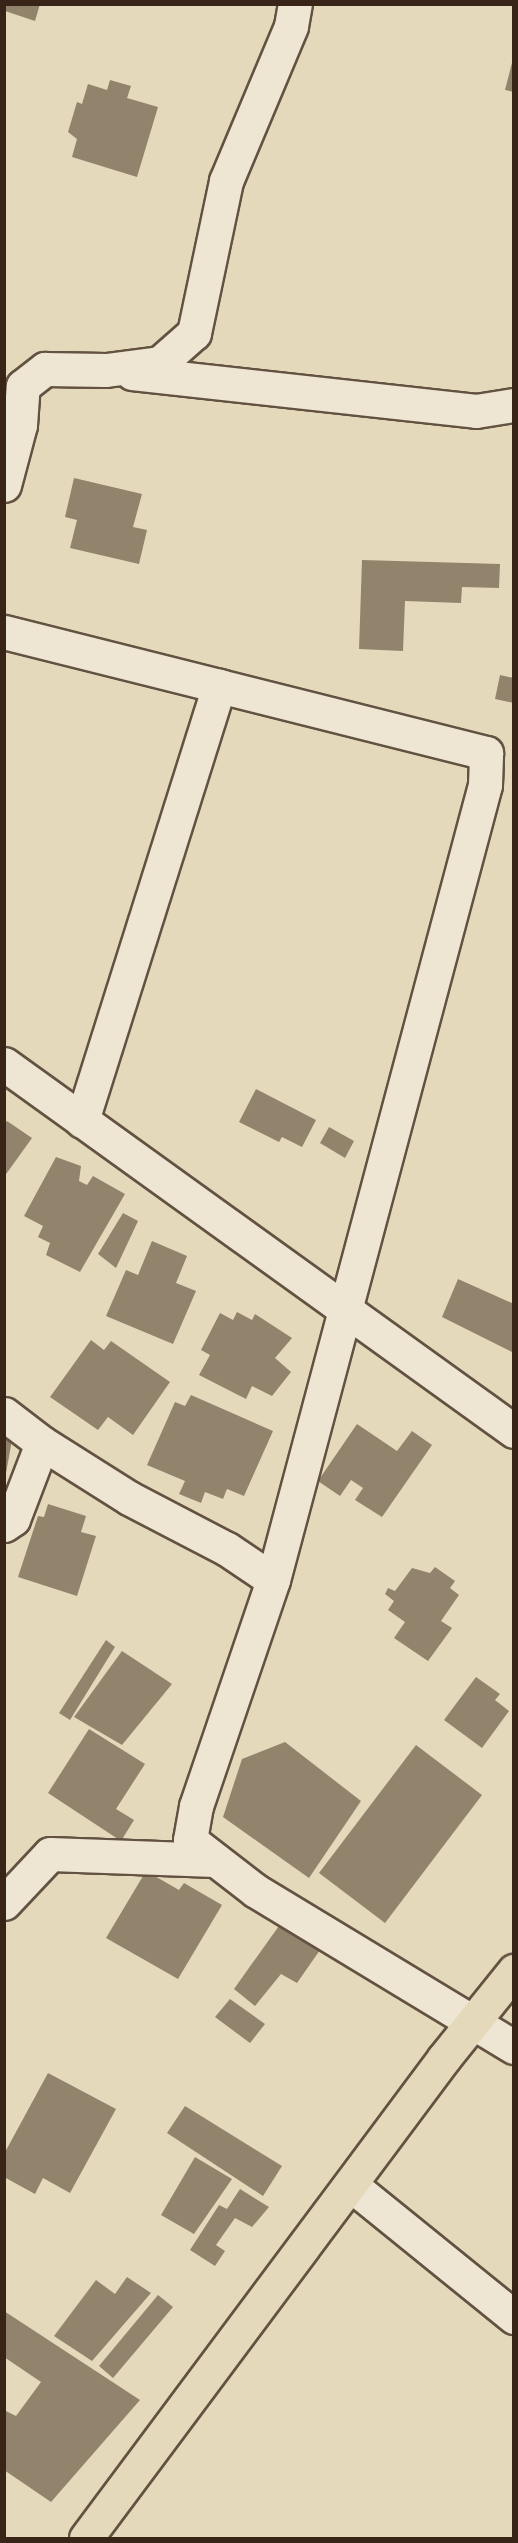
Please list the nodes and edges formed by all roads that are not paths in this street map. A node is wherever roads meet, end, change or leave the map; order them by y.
1 (295, 4) edge
2 (106, 370) junction
3 (513, 405) edge
4 (4, 485) edge
5 (4, 632) edge
6 (219, 686) junction
7 (4, 1064) edge
8 (82, 1121) junction
9 (347, 1307) junction
10 (4, 1414) edge
11 (513, 1431) edge
12 (42, 1443) junction
13 (4, 1525) edge
14 (273, 1580) junction
15 (215, 1860) junction
16 (4, 1903) edge
17 (513, 1971) edge
18 (471, 2024) junction
19 (513, 2047) edge
20 (351, 2185) junction
21 (513, 2317) edge
22 (86, 2538) edge

1 - 2 street
2 - 3 street
2 - 4 street
5 - 6 street
6 - 8 street
6 - 9 street
7 - 8 street
8 - 9 street
9 - 11 street
9 - 14 street
10 - 12 street
12 - 13 street
12 - 14 street
14 - 15 street
15 - 16 street
15 - 18 street
17 - 18 main road
18 - 19 street
18 - 20 main road
20 - 21 street
20 - 22 main road

